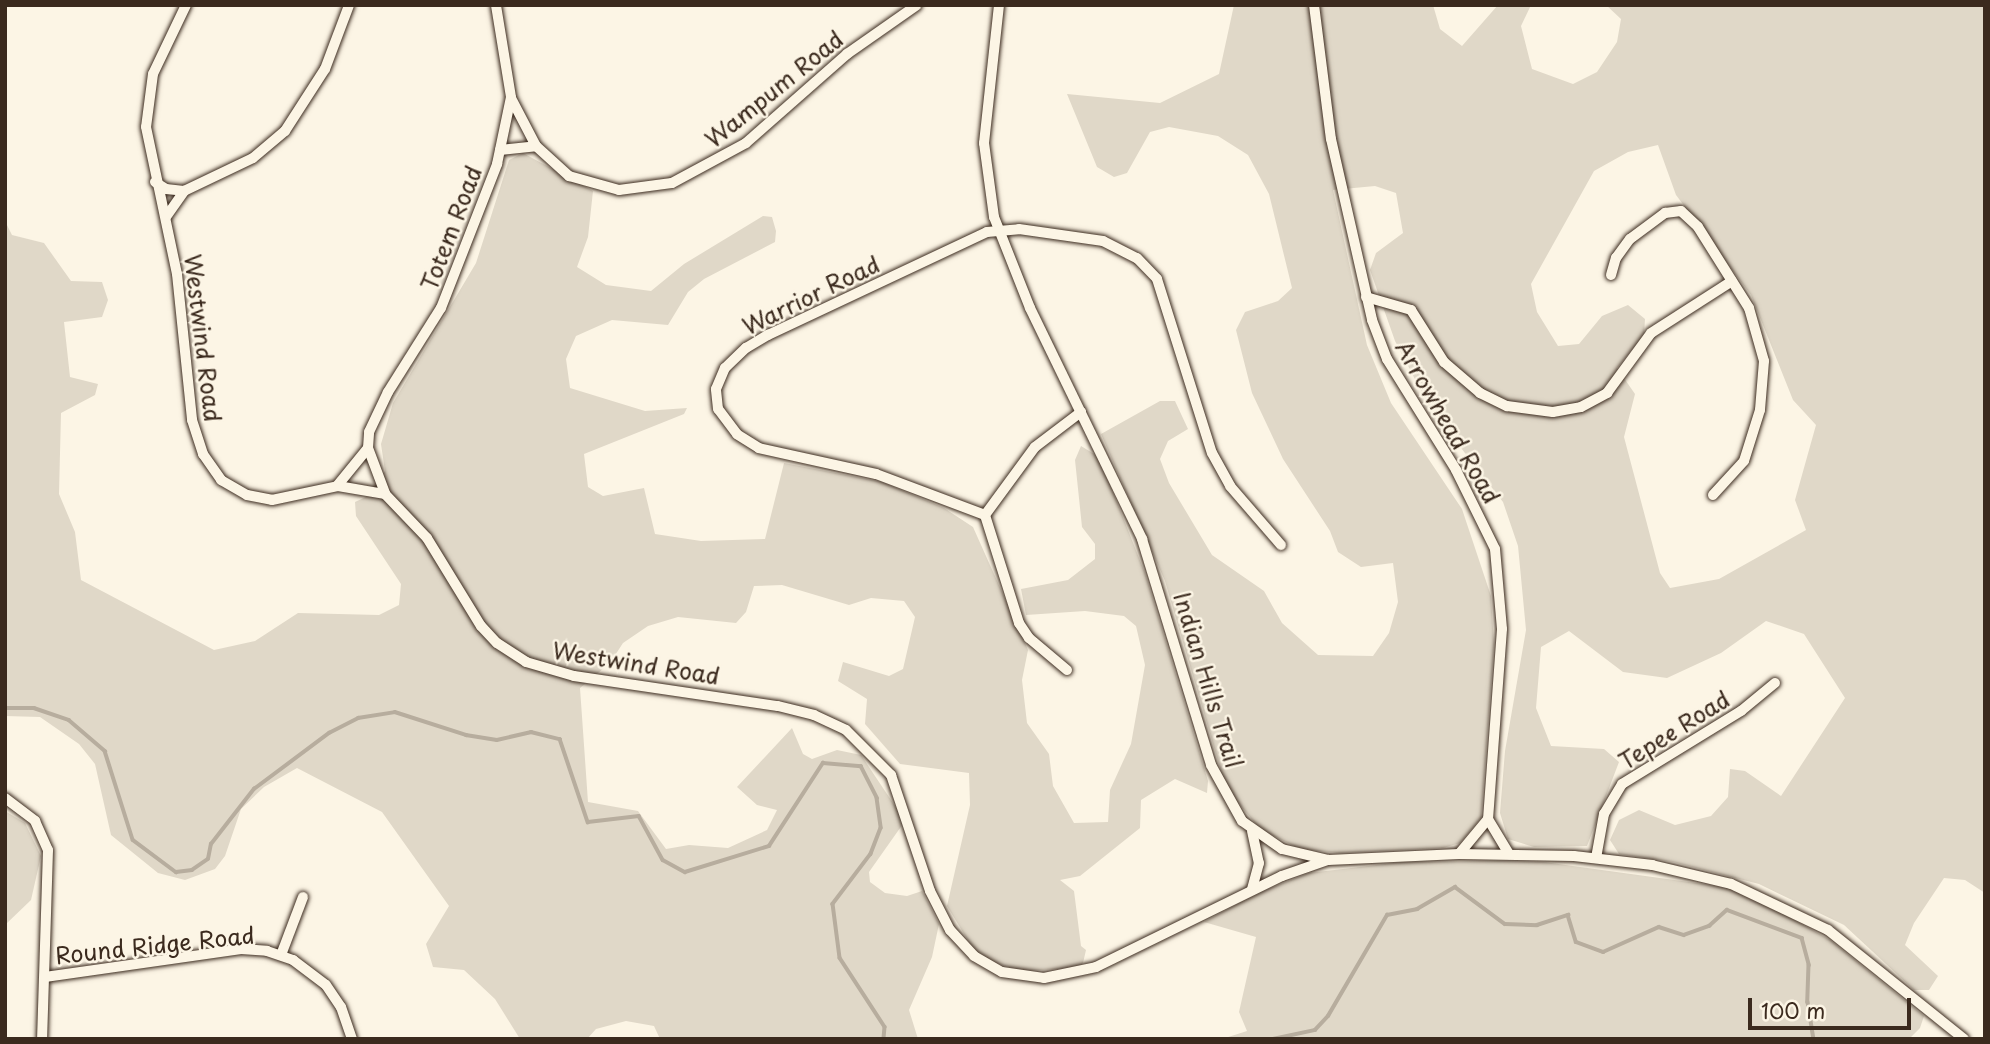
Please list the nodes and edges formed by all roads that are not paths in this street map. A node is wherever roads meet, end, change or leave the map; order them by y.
1 (186, 5) edge
2 (349, 5) edge
3 (496, 5) edge
4 (916, 5) edge
5 (999, 5) edge
6 (1314, 5) edge
7 (511, 97) junction
8 (536, 146) junction
9 (500, 150) junction
10 (155, 182) junction
11 (184, 191) junction
12 (166, 217) junction
13 (999, 230) junction
14 (1611, 275) dead end
15 (1732, 281) junction
16 (1366, 297) junction
17 (1081, 412) junction
18 (368, 447) junction
19 (337, 486) junction
20 (385, 494) junction
21 (1713, 495) dead end
22 (985, 515) junction
23 (1281, 545) dead end
24 (1067, 670) dead end
25 (1775, 683) dead end
26 (5, 798) edge
27 (1488, 819) junction
28 (1251, 830) junction
29 (1509, 853) junction
30 (1459, 854) junction
31 (1596, 858) junction
32 (1328, 860) junction
33 (1252, 890) junction
34 (303, 897) dead end
35 (281, 955) junction
36 (45, 976) junction
37 (42, 1039) edge
38 (352, 1039) edge
39 (1964, 1039) edge

1 - 10 street, Westwind Road
2 - 11 street
3 - 7 street, Totem Road
4 - 8 street, Wampum Road
5 - 13 street, Indian Hills Trail
6 - 16 street, Arrowhead Road
7 - 8 street, Wampum Road
7 - 9 street, Totem Road
8 - 9 street
9 - 18 street, Totem Road
10 - 11 street
10 - 12 street, Westwind Road
11 - 12 street
12 - 19 street, Westwind Road
13 - 17 street, Indian Hills Trail
13 - 22 street, Warrior Road
13 - 23 street
14 - 15 street
15 - 16 street
15 - 21 street
16 - 27 street, Arrowhead Road
17 - 22 street
17 - 28 street, Indian Hills Trail
18 - 19 street, Totem Road
18 - 20 street
19 - 20 street, Westwind Road
20 - 33 street, Westwind Road
22 - 24 street
25 - 31 street, Tepee Road
26 - 36 street
27 - 29 street
27 - 30 street
28 - 32 street, Indian Hills Trail
28 - 33 street
29 - 30 street, Indian Hills Trail
29 - 31 street, Indian Hills Trail
30 - 32 street, Indian Hills Trail
31 - 39 street, Indian Hills Trail
32 - 33 street, Westwind Road
34 - 35 street
35 - 36 street, Round Ridge Road
35 - 38 street, Round Ridge Road
36 - 37 street

